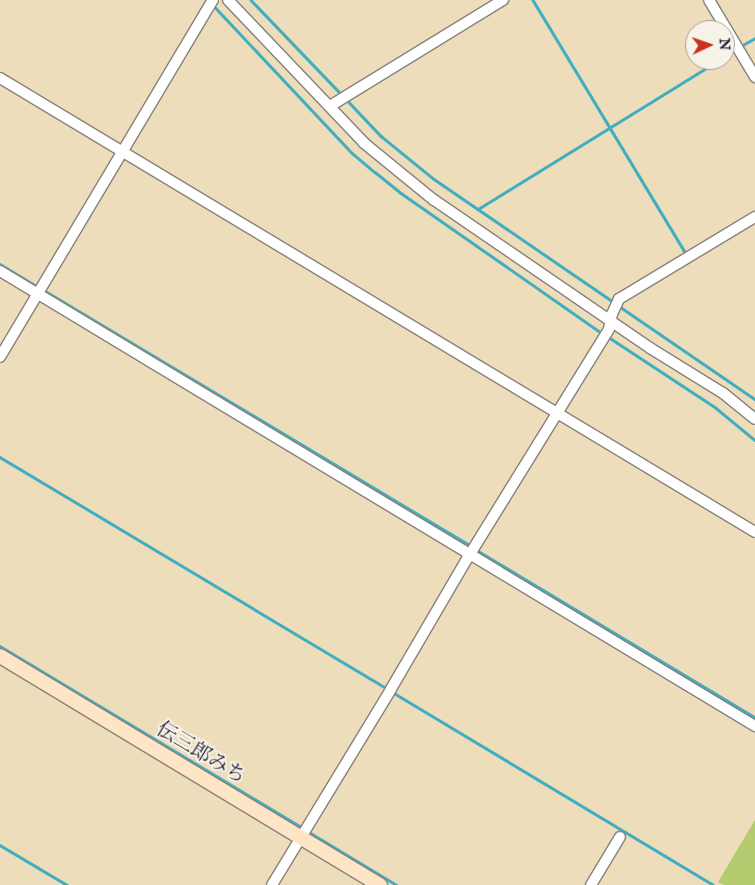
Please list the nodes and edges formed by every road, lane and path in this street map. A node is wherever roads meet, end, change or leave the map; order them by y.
1 (228, 0) edge
2 (503, 0) edge
3 (709, 0) edge
4 (212, 2) edge
5 (755, 77) edge
6 (0, 78) edge
7 (330, 106) junction
8 (124, 150) junction
9 (755, 216) edge
10 (0, 271) edge
11 (40, 290) junction
12 (611, 320) junction
13 (0, 357) edge
14 (558, 414) junction
15 (755, 419) edge
16 (755, 532) edge
17 (474, 550) junction
18 (0, 656) edge
19 (755, 726) edge
20 (303, 832) junction
21 (620, 836) dead end
22 (272, 885) edge
23 (380, 885) edge
24 (591, 885) edge

1 - 7 street
2 - 7 street
3 - 5 street
4 - 8 street
6 - 8 street
7 - 12 street
8 - 11 street
8 - 14 street
9 - 12 street
10 - 11 street
11 - 13 street
11 - 17 street
12 - 14 street
12 - 15 street
14 - 16 street
14 - 17 street
17 - 19 street
17 - 20 street
18 - 20 street, 伝三郎みち
20 - 22 street
20 - 23 street, 伝三郎みち
21 - 24 street

